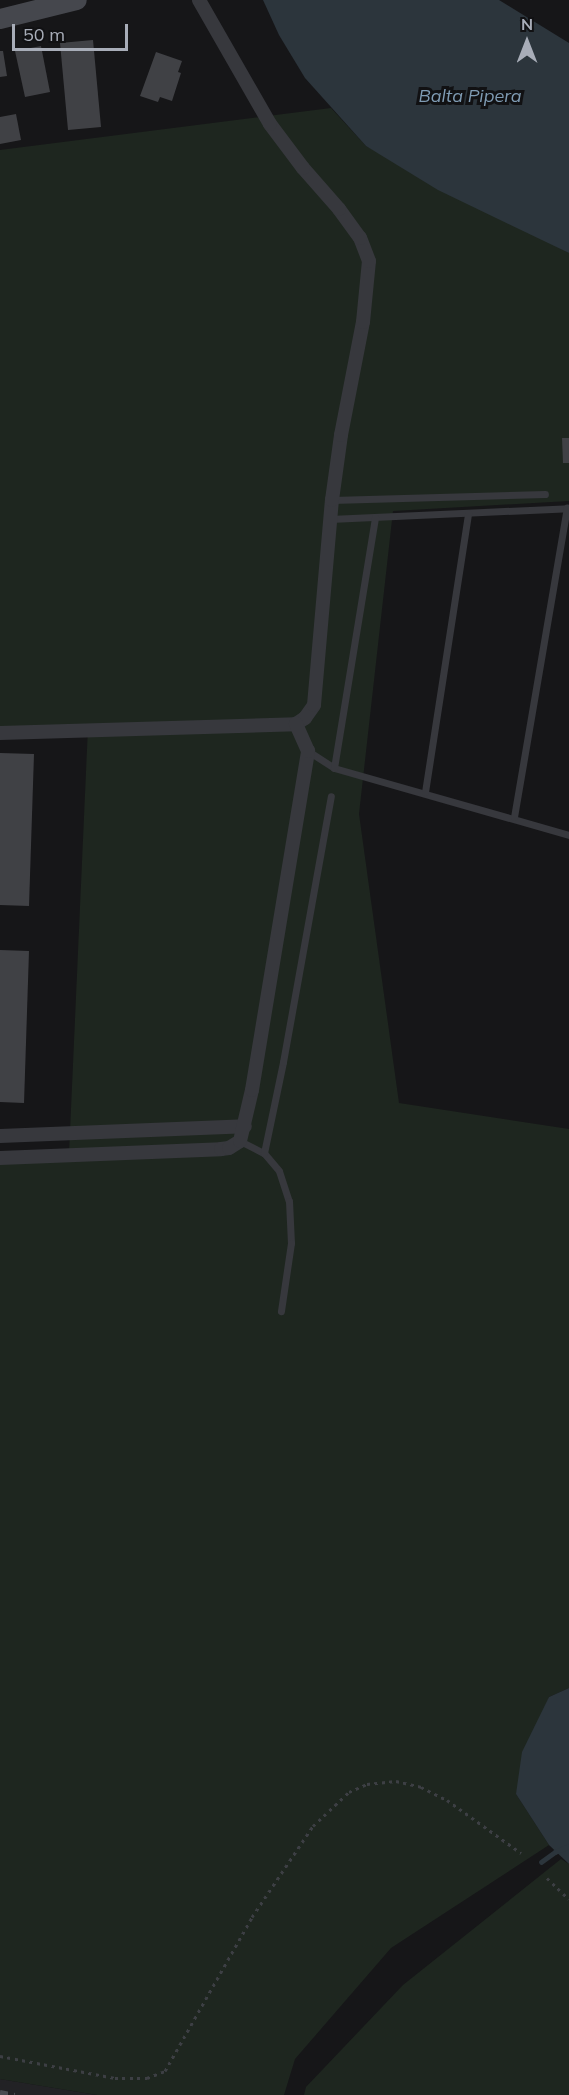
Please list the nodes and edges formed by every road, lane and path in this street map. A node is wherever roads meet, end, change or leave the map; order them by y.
1 (77, 0) edge
2 (199, 0) edge
3 (0, 19) edge
4 (545, 494) dead end
5 (332, 500) junction
6 (568, 508) edge
7 (468, 513) junction
8 (375, 517) junction
9 (330, 519) junction
10 (296, 724) junction
11 (0, 733) edge
12 (308, 751) junction
13 (334, 768) junction
14 (424, 792) junction
15 (331, 796) dead end
16 (514, 817) junction
17 (569, 835) edge
18 (244, 1126) junction
19 (0, 1136) edge
20 (240, 1141) junction
21 (264, 1152) junction
22 (0, 1158) edge
23 (281, 1311) dead end
24 (520, 1853) dead end
25 (547, 1878) dead end
26 (569, 1899) edge
27 (0, 2056) edge

1 - 3 street
2 - 5 street
4 - 5 lane
5 - 9 street
6 - 7 lane
6 - 16 lane
7 - 8 lane
7 - 14 lane
8 - 9 lane
8 - 13 lane
9 - 10 street
10 - 11 street
10 - 12 street
12 - 13 lane
12 - 18 street
13 - 14 lane
14 - 16 lane
15 - 21 lane
16 - 17 lane
18 - 19 street
18 - 20 street
20 - 21 lane
20 - 22 street
21 - 23 lane
24 - 27 path
25 - 26 path

